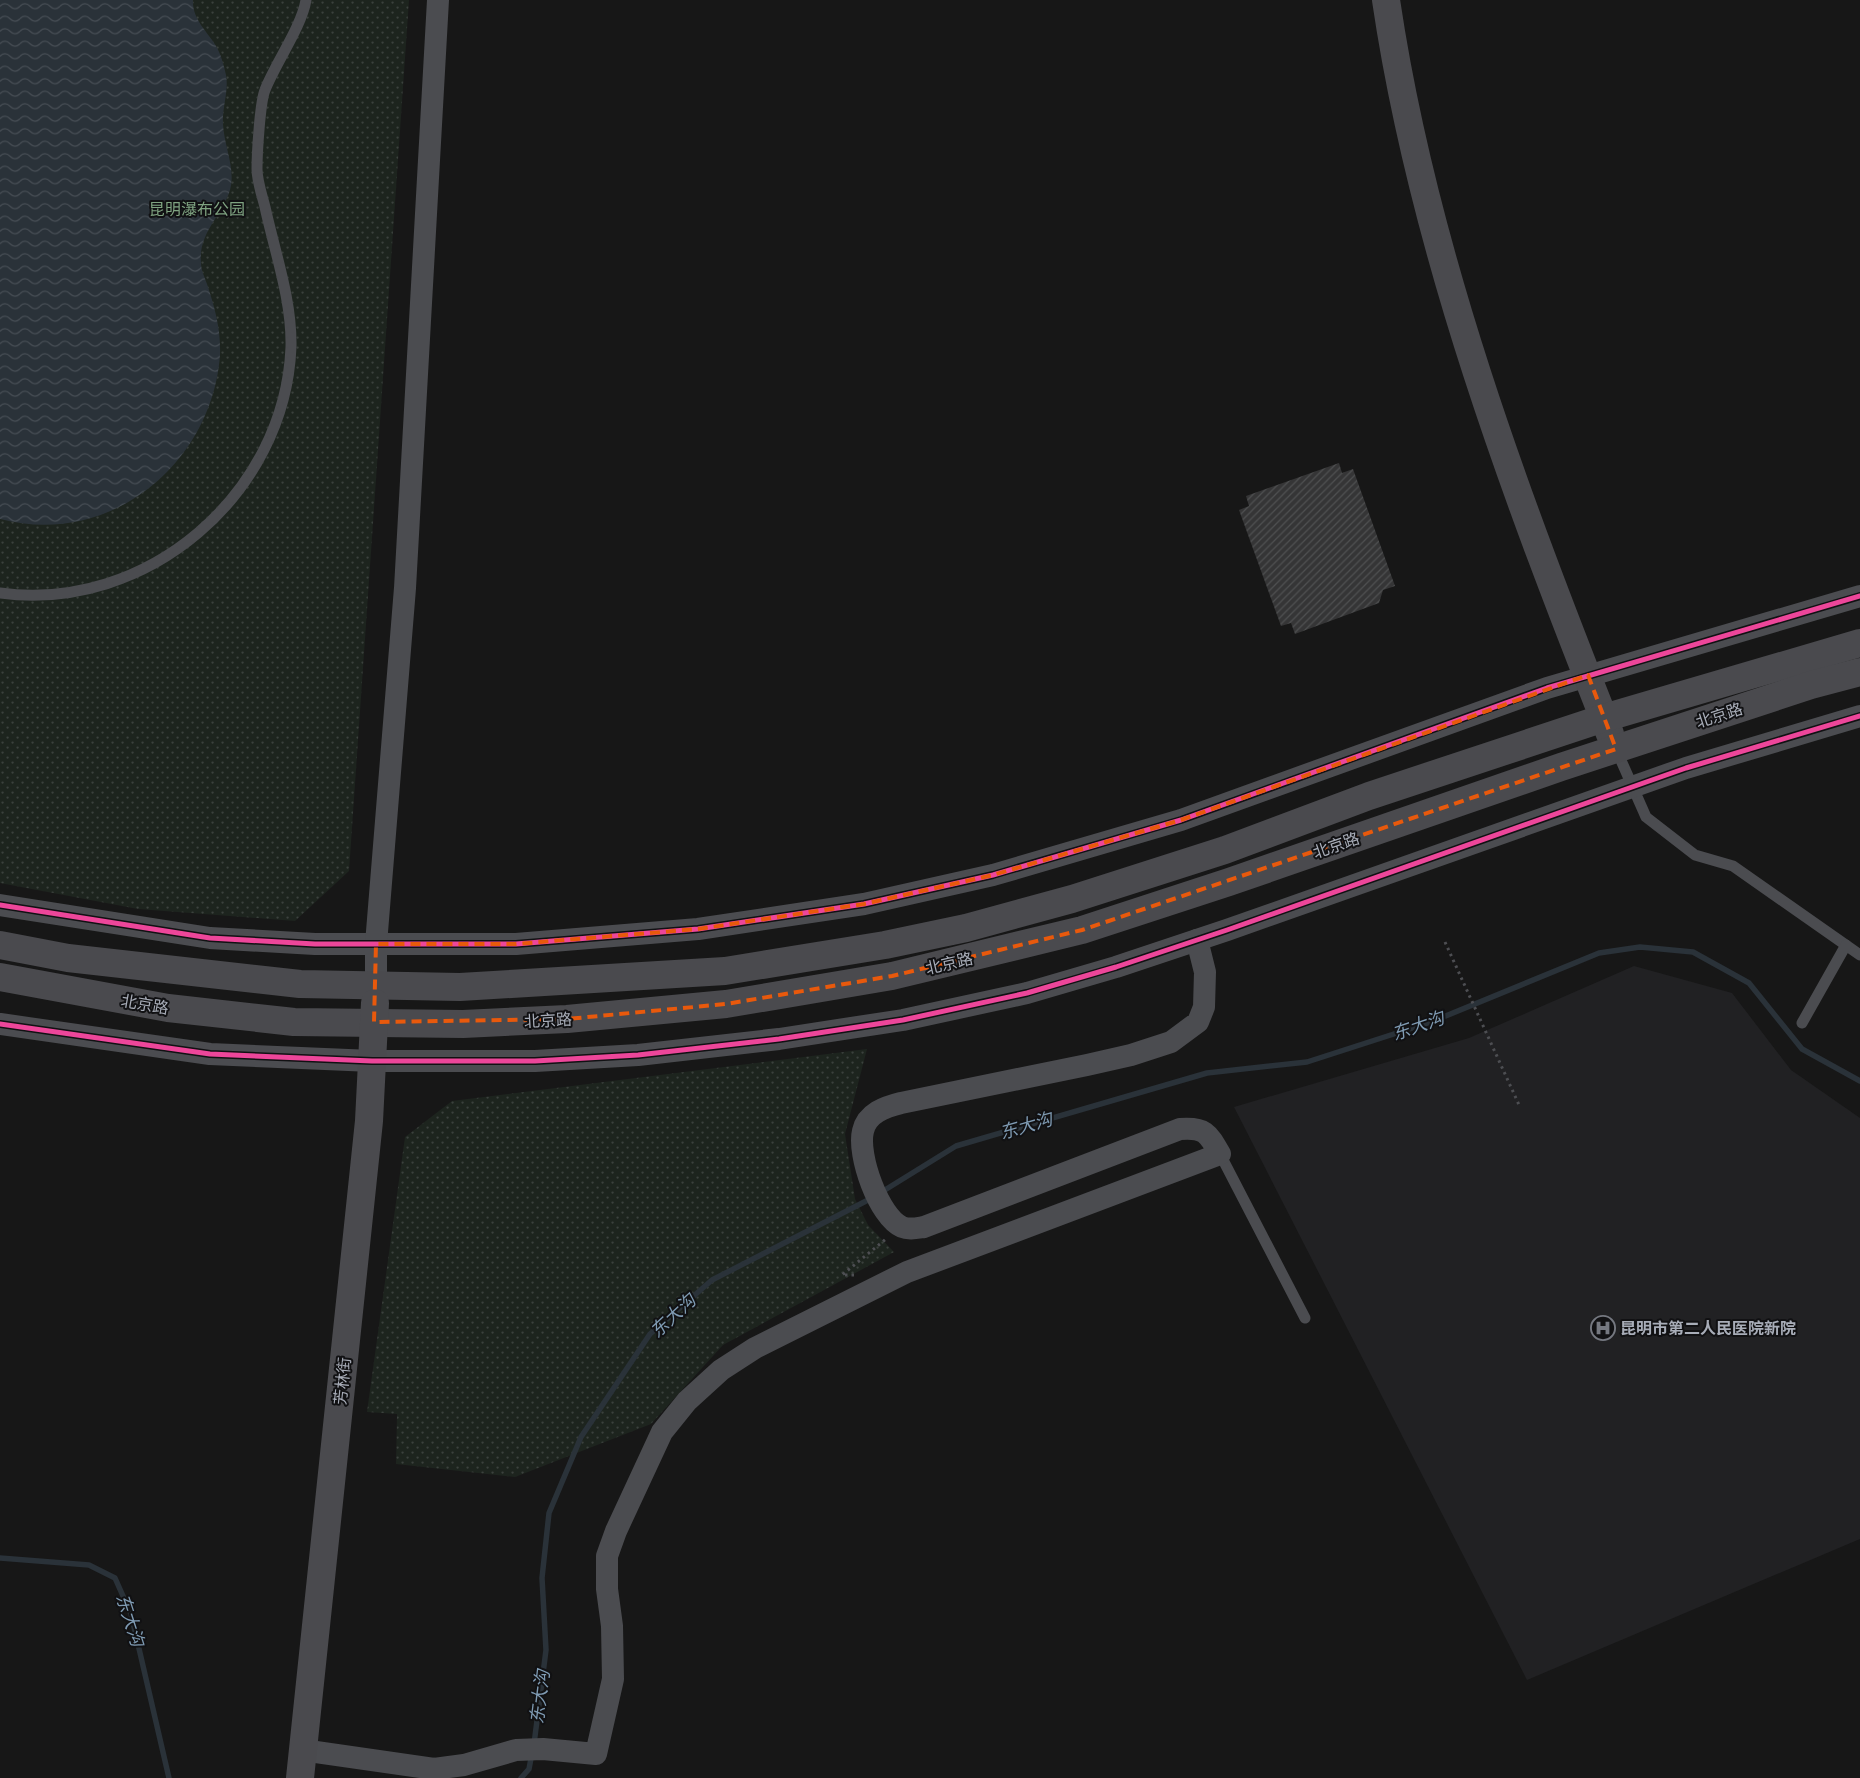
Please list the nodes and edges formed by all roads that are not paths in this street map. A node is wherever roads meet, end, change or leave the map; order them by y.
1 (306, 0) edge
2 (438, 0) edge
3 (1386, 0) edge
4 (0, 593) edge
5 (1860, 596) edge
6 (1860, 642) edge
7 (1860, 672) edge
8 (1588, 675) junction
9 (1860, 716) edge
10 (1604, 718) junction
11 (1616, 749) junction
12 (1632, 786) junction
13 (0, 905) edge
14 (1197, 940) junction
15 (376, 944) junction
16 (0, 945) edge
17 (1846, 945) junction
18 (1860, 955) edge
19 (0, 977) edge
20 (376, 984) junction
21 (374, 1022) junction
22 (1802, 1023) dead end
23 (0, 1024) edge
24 (372, 1061) junction
25 (1220, 1154) junction
26 (1305, 1318) dead end
27 (302, 1750) junction
28 (300, 1778) edge

1 - 4 lane
2 - 15 street
3 - 8 main road
5 - 8 street
6 - 10 main road, 北京路
7 - 11 main road, 北京路
8 - 10 main road
8 - 15 street
9 - 12 street
10 - 11 main road
10 - 20 main road, 北京路
11 - 12 lane
11 - 21 main road, 北京路
12 - 14 street
12 - 17 lane
13 - 15 street
14 - 24 street
14 - 25 street
15 - 20 street
16 - 20 main road, 北京路
17 - 18 lane
17 - 22 lane
19 - 21 main road, 北京路
20 - 21 main road, 芳林街
21 - 24 main road, 芳林街
23 - 24 street
24 - 27 main road, 芳林街
25 - 26 lane
25 - 27 street
27 - 28 main road, 芳林街

